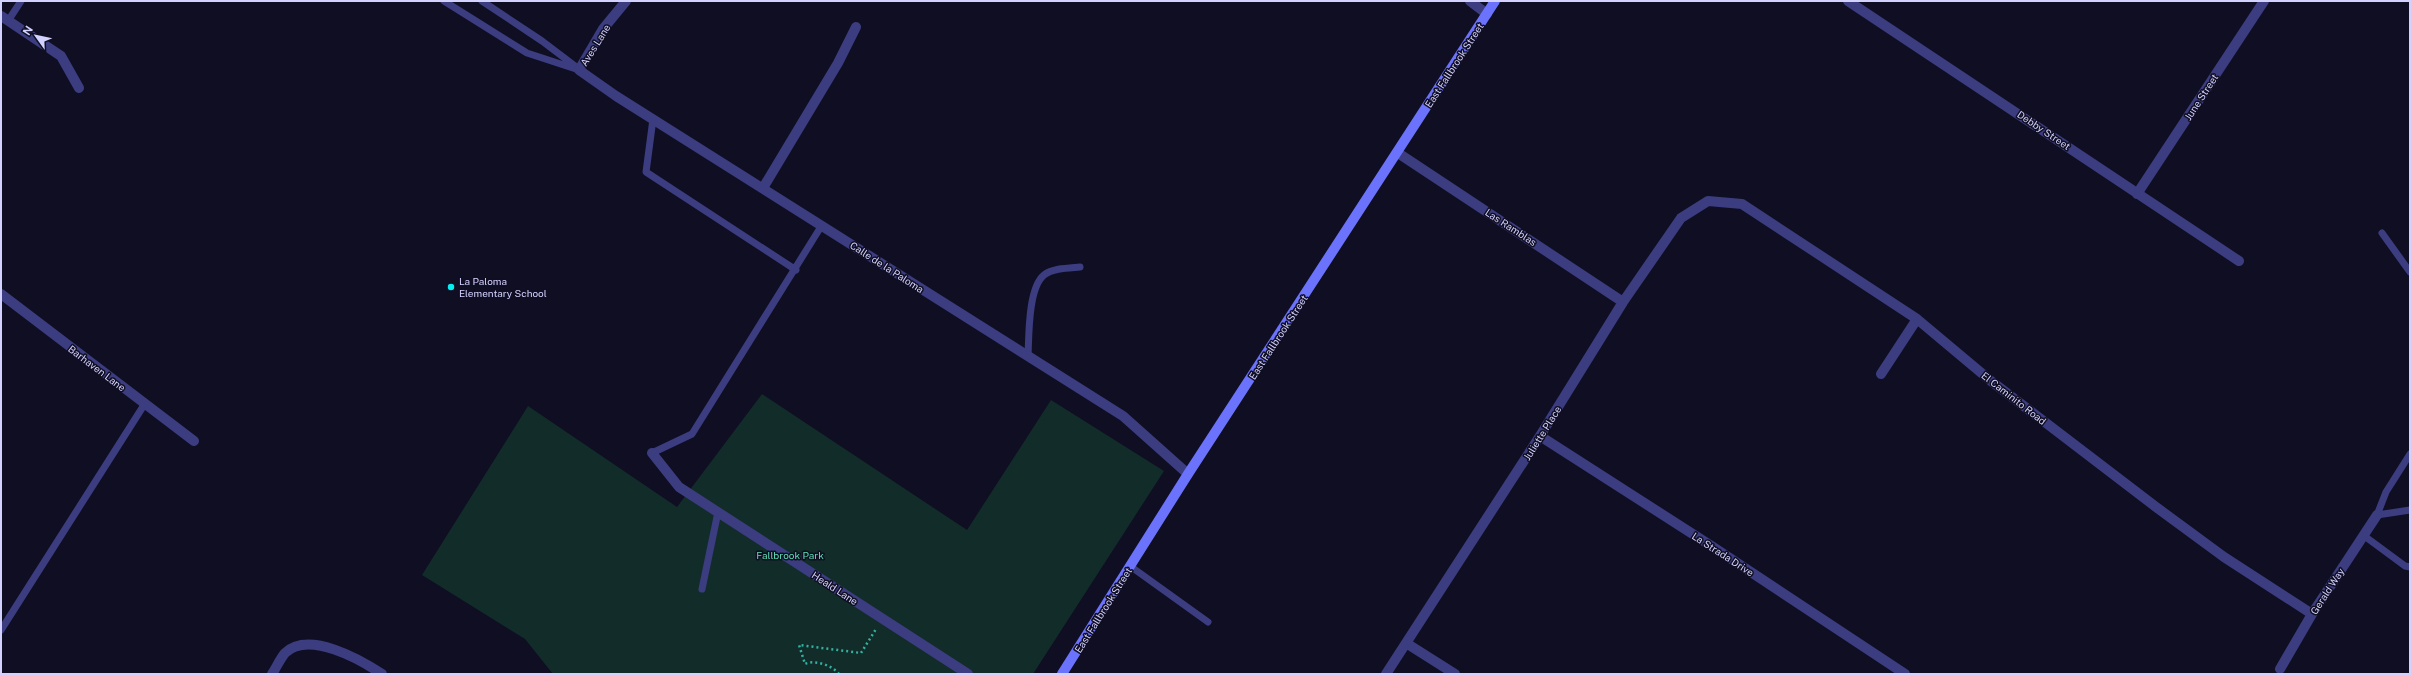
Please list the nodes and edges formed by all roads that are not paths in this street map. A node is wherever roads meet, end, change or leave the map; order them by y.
1 (21, 1) edge
2 (444, 1) edge
3 (482, 1) edge
4 (626, 1) edge
5 (1470, 1) edge
6 (1495, 1) edge
7 (1848, 1) edge
8 (2264, 1) edge
9 (1487, 14) junction
10 (5, 18) edge
11 (856, 27) dead end
12 (580, 70) junction
13 (79, 88) dead end
14 (653, 119) junction
15 (1398, 153) junction
16 (763, 188) junction
17 (2137, 194) junction
18 (1708, 201) joint
19 (822, 225) junction
20 (2382, 233) dead end
21 (2239, 260) dead end
22 (1080, 267) dead end
23 (796, 270) junction
24 (2410, 272) edge
25 (1, 294) edge
26 (1623, 302) junction
27 (1917, 320) junction
28 (1028, 356) junction
29 (1881, 374) dead end
30 (144, 405) junction
31 (1540, 436) junction
32 (194, 441) dead end
33 (652, 453) joint
34 (2410, 454) edge
35 (1188, 474) junction
36 (2410, 510) edge
37 (718, 512) junction
38 (2377, 515) junction
39 (2364, 535) junction
40 (1130, 566) junction
41 (2410, 567) edge
42 (702, 589) dead end
43 (2312, 614) junction
44 (1208, 622) dead end
45 (1, 630) edge
46 (1406, 643) junction
47 (2280, 670) dead end
48 (272, 674) edge
49 (382, 674) edge
50 (968, 674) edge
51 (1062, 674) edge
52 (1386, 674) edge
53 (1455, 674) edge
54 (1905, 674) edge

1 - 10 lane
2 - 12 lane
3 - 12 lane
4 - 12 street, Aves Lane
5 - 9 street
6 - 9 main road, East Fallbrook Street
7 - 17 street, Debby Street
8 - 17 street, June Street
9 - 15 main road, East Fallbrook Street
10 - 13 street
11 - 16 street
12 - 14 street, Calle de la Paloma
14 - 16 street, Calle de la Paloma
14 - 23 lane
15 - 26 street, Las Ramblas
15 - 35 main road, East Fallbrook Street
16 - 19 street, Calle de la Paloma
17 - 21 street, Debby Street
18 - 26 street, Juliette Place
18 - 27 street, El Caminito Road
19 - 23 lane
19 - 28 street, Calle de la Paloma
20 - 24 lane
22 - 28 lane
23 - 33 lane
25 - 30 street, Barhaven Lane
26 - 31 street, Juliette Place
27 - 29 street
27 - 43 street, El Caminito Road
28 - 35 street, Calle de la Paloma
30 - 32 street, Barhaven Lane
30 - 45 lane
31 - 46 street, Juliette Place
31 - 54 street, La Strada Drive
33 - 37 street, Heald Lane
34 - 38 lane
35 - 40 main road, East Fallbrook Street
36 - 38 lane
37 - 42 lane
37 - 50 street, Heald Lane
38 - 39 street, Gerald Way
39 - 41 lane
39 - 43 street, Gerald Way
40 - 44 lane
40 - 51 main road, East Fallbrook Street
43 - 47 street, Gerald Way
46 - 52 street, Juliette Place
46 - 53 street
48 - 49 street

